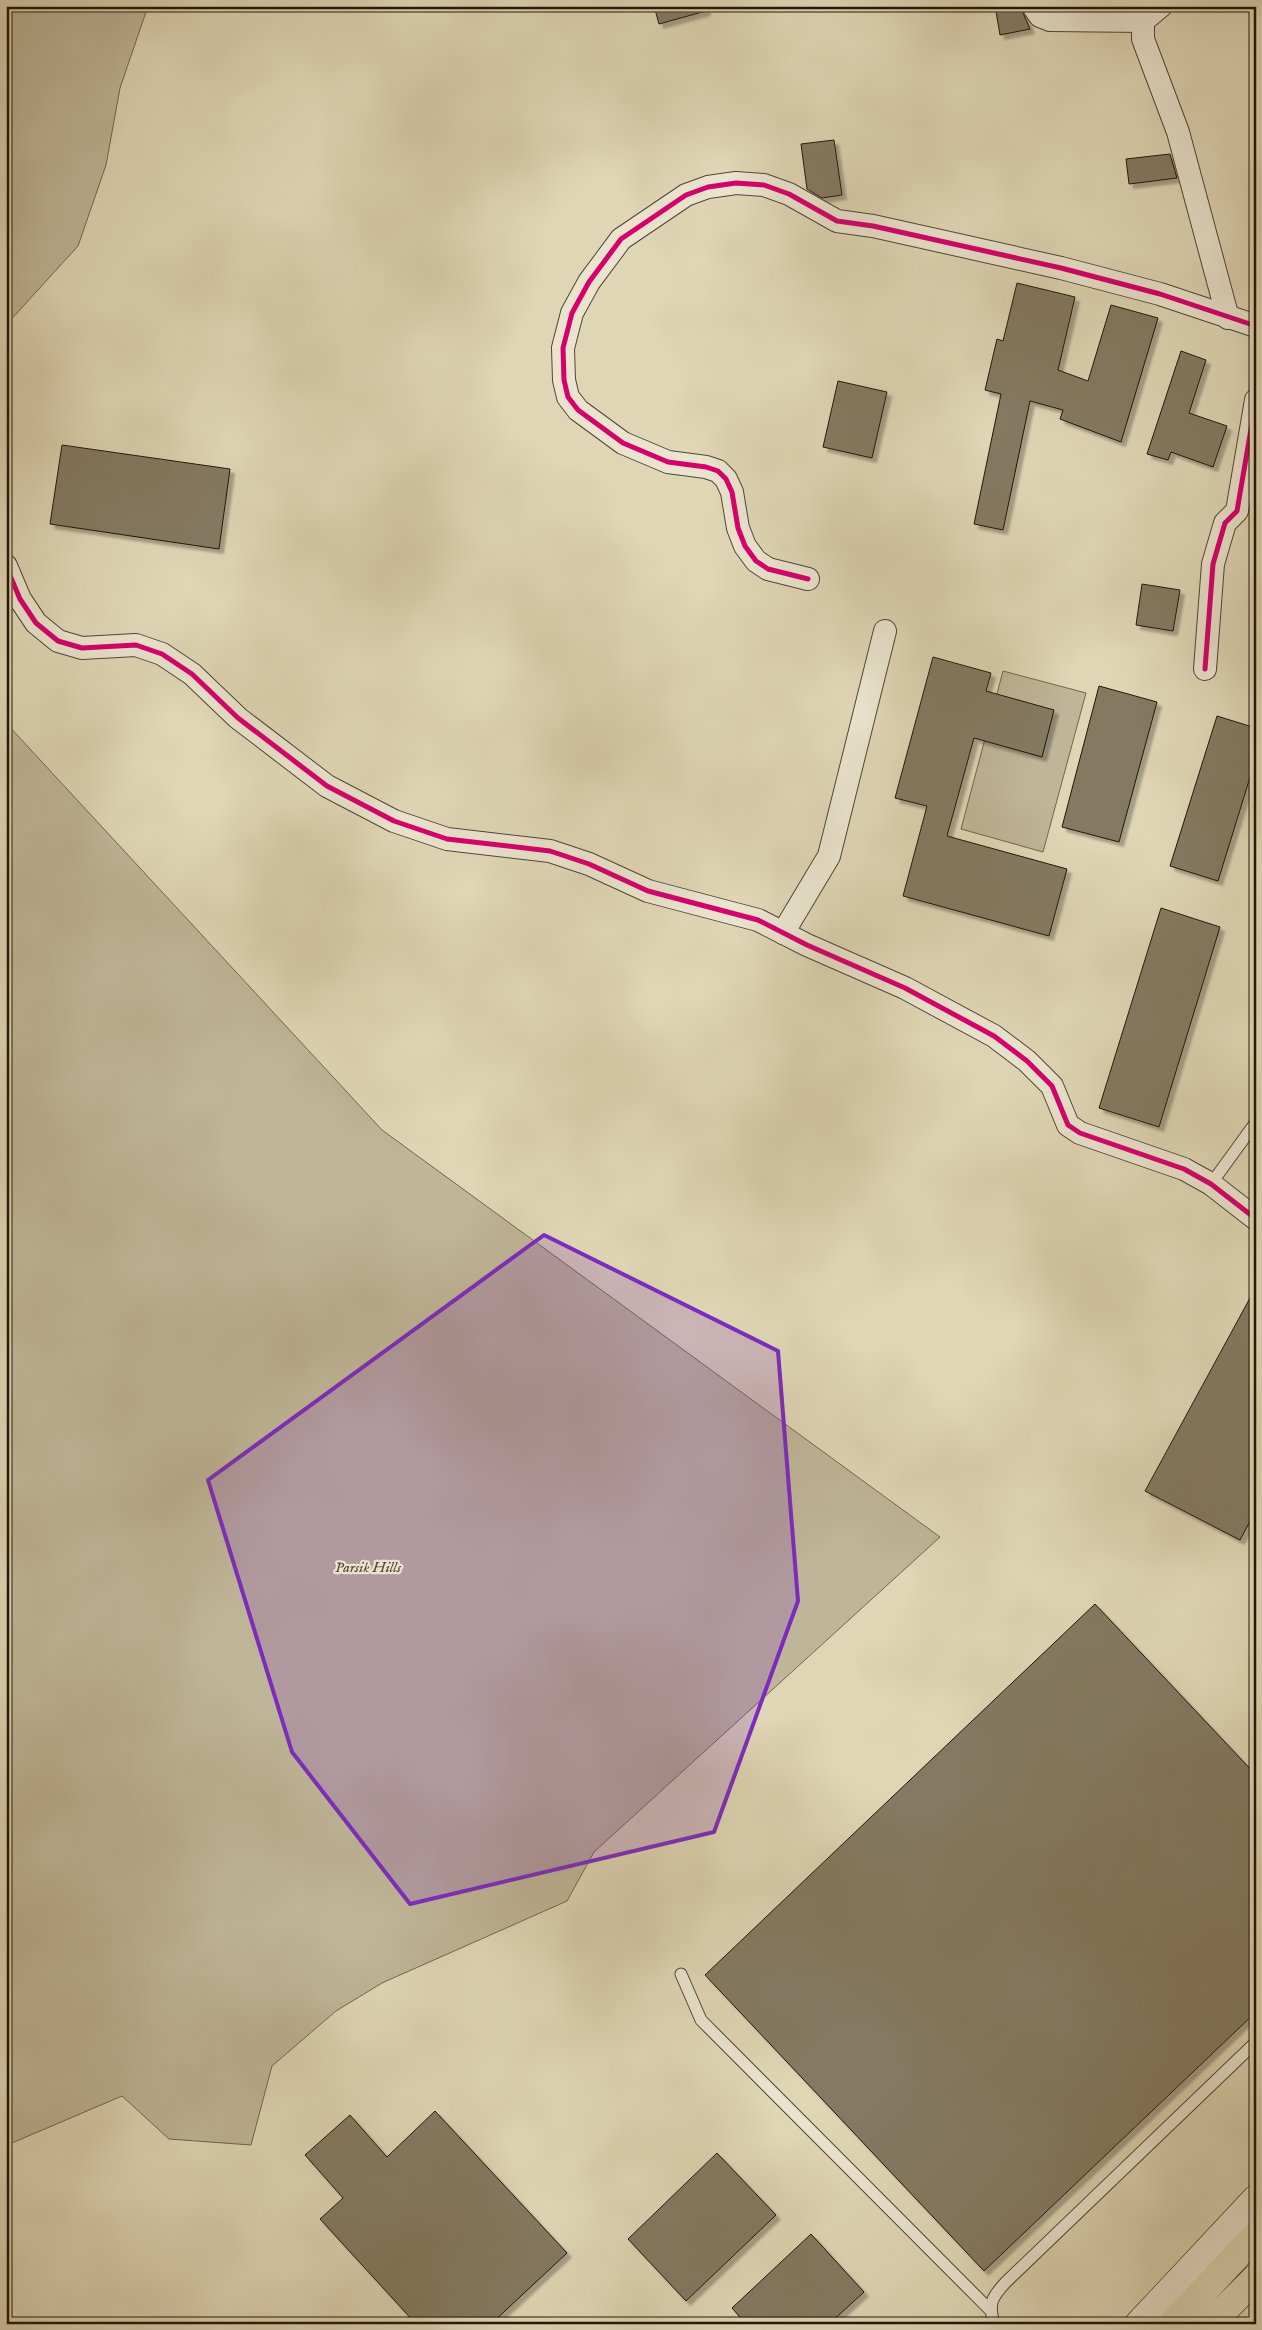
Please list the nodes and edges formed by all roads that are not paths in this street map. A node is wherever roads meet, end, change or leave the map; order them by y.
1 (1032, 6) edge
2 (1161, 6) edge
3 (1143, 21) junction
4 (1228, 318) junction
5 (1256, 326) edge
6 (1256, 400) edge
7 (6, 566) edge
8 (808, 579) dead end
9 (884, 631) dead end
10 (1205, 669) dead end
11 (782, 933) junction
12 (1256, 1122) edge
13 (1211, 1184) junction
14 (1256, 1219) edge
15 (681, 1974) dead end
16 (1256, 2042) edge
17 (1256, 2199) edge
18 (1256, 2235) edge
19 (1256, 2278) edge
20 (990, 2310) junction
21 (994, 2324) edge
22 (1139, 2324) edge
23 (1172, 2324) edge
24 (1210, 2324) edge

1 - 3 street
2 - 3 street
3 - 4 street
4 - 5 street
4 - 8 street
6 - 10 street
7 - 11 street
9 - 11 street
11 - 13 street
12 - 13 lane
13 - 14 street
15 - 20 lane
16 - 20 lane
17 - 22 main road
18 - 23 highway
19 - 24 highway
20 - 21 lane

